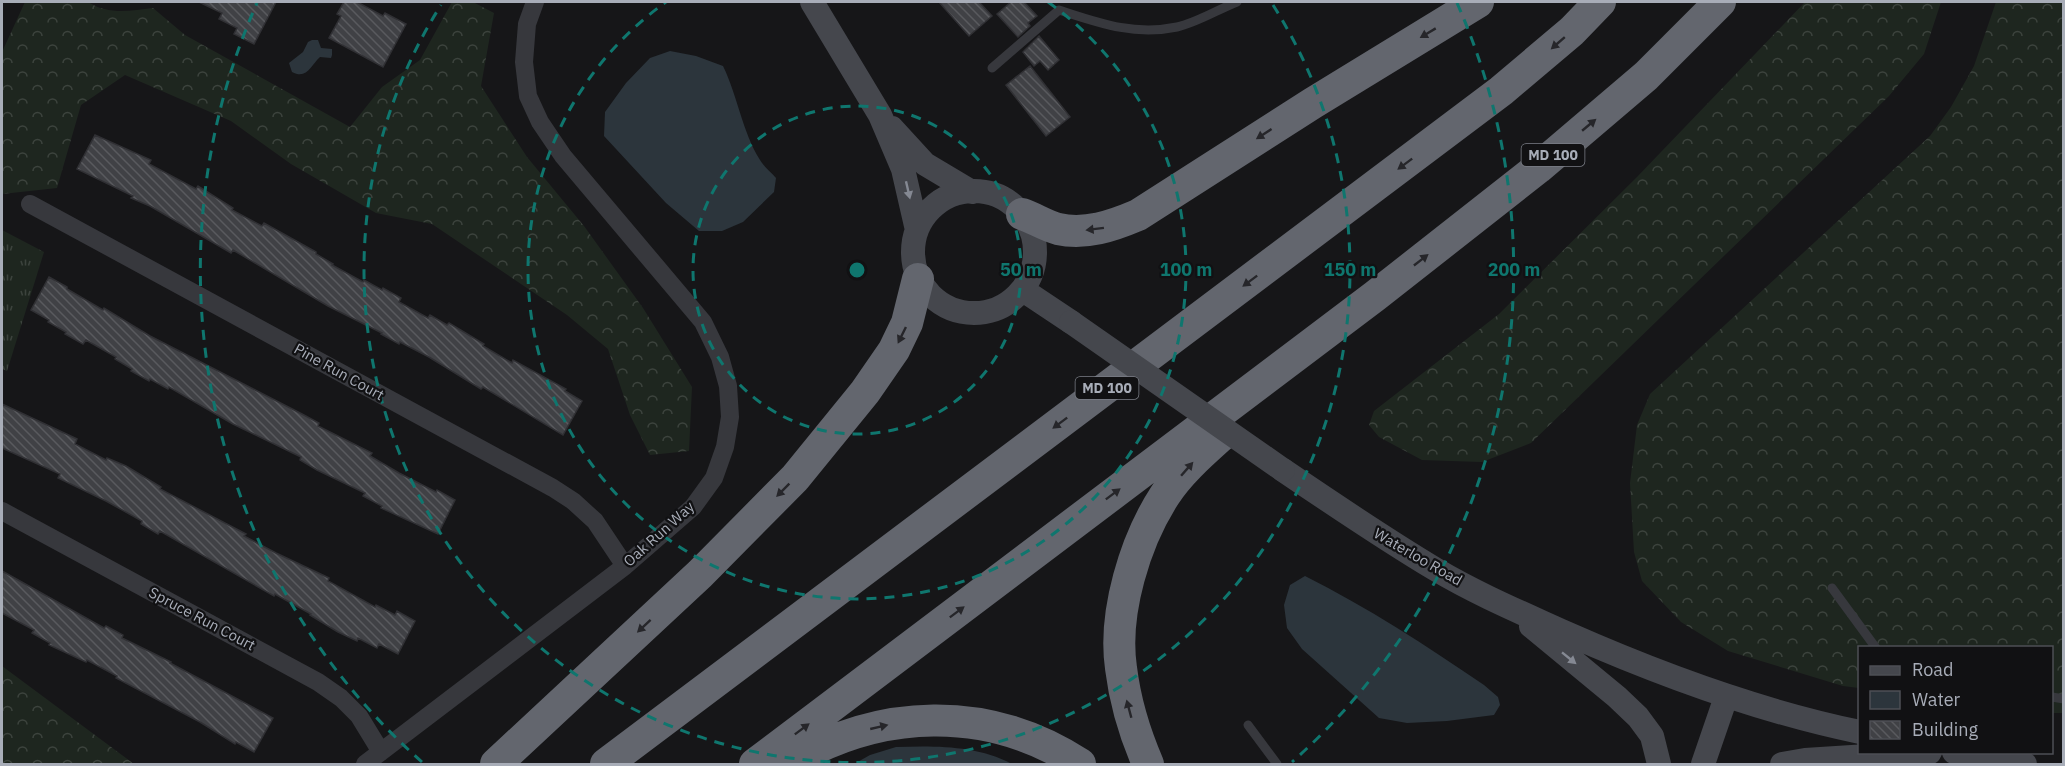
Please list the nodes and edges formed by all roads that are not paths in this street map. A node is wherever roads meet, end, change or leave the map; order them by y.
1 (535, 2) edge
2 (812, 2) edge
3 (1237, 2) edge
4 (1478, 2) edge
5 (1600, 2) edge
6 (1720, 2) edge
7 (992, 68) dead end
8 (880, 115) junction
9 (972, 192) junction
10 (30, 204) dead end
11 (1022, 214) junction
12 (917, 231) junction
13 (918, 279) junction
14 (1023, 290) junction
15 (1375, 296) junction
16 (2, 511) edge
17 (625, 566) junction
18 (1832, 588) dead end
19 (1508, 607) junction
20 (1875, 646) edge
21 (1726, 697) junction
22 (1248, 725) dead end
23 (1858, 731) edge
24 (381, 752) junction
25 (1912, 754) edge
26 (1960, 754) edge
27 (365, 765) edge
28 (495, 765) edge
29 (606, 765) edge
30 (755, 765) edge
31 (787, 765) edge
32 (1080, 765) edge
33 (1148, 765) edge
34 (1277, 765) edge
35 (1659, 765) edge
36 (1702, 765) edge
37 (1782, 765) edge
38 (2025, 765) edge

1 - 17 street, Oak Run Way
2 - 8 main road
3 - 7 lane
4 -> 11 highway
5 -> 29 highway, MD 100
15 -> 6 highway, MD 100
8 - 9 main road
8 -> 12 main road
9 - 11 main road
9 - 12 main road
10 - 17 street, Pine Run Court
11 - 14 main road
12 - 13 main road
13 - 14 main road
13 -> 28 highway
14 - 19 main road, Waterloo Road, bridge
30 -> 15 highway, MD 100
33 -> 15 highway
16 - 24 street, Spruce Run Court
17 - 24 street, Oak Run Way
18 - 20 lane
19 - 21 main road, Waterloo Road
19 -> 35 main road
21 - 23 main road, Waterloo Road
21 - 36 main road
22 - 34 lane
24 - 27 street, Oak Run Way
25 - 37 main road
26 - 38 main road
31 -> 32 highway

